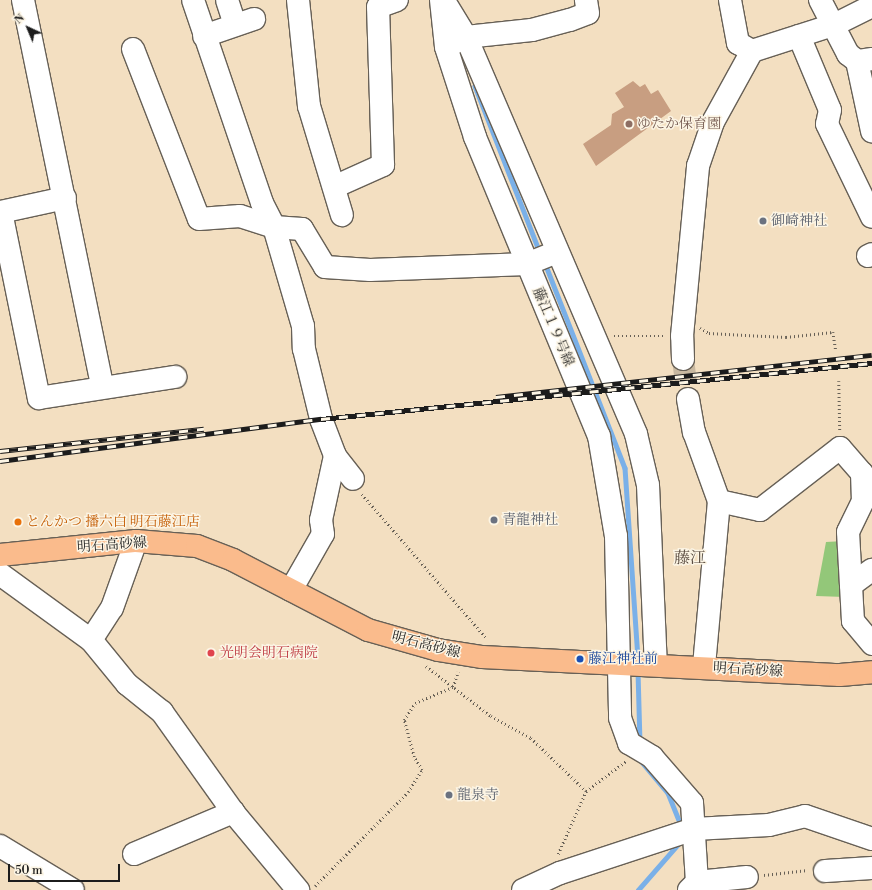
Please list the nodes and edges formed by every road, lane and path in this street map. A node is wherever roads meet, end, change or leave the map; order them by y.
1 (23, 0) edge
2 (193, 0) edge
3 (227, 0) edge
4 (298, 0) edge
5 (397, 0) edge
6 (442, 0) edge
7 (586, 0) edge
8 (730, 0) edge
9 (820, 0) edge
10 (872, 6) edge
11 (836, 24) junction
12 (204, 36) junction
13 (799, 36) junction
14 (466, 37) junction
15 (446, 47) junction
16 (133, 49) dead end
17 (752, 51) junction
18 (864, 60) edge
19 (872, 131) edge
20 (334, 187) junction
21 (65, 198) junction
22 (342, 215) dead end
23 (872, 217) edge
24 (274, 227) junction
25 (557, 252) junction
26 (527, 264) junction
27 (8, 285) edge
28 (683, 331) junction
29 (595, 336) junction
30 (836, 351) dead end
31 (683, 360) tunnel mouth
32 (175, 376) dead end
33 (839, 381) dead end
34 (102, 386) junction
35 (688, 400) tunnel mouth
36 (840, 448) junction
37 (335, 456) junction
38 (353, 479) joint
39 (719, 501) junction
40 (136, 541) junction
41 (0, 555) edge
42 (872, 570) edge
43 (0, 574) edge
44 (851, 585) junction
45 (291, 590) junction
46 (91, 640) junction
47 (872, 644) edge
48 (420, 645) junction
49 (462, 654) junction
50 (503, 658) junction
51 (638, 664) junction
52 (704, 668) junction
53 (872, 672) edge
54 (453, 687) junction
55 (634, 745) junction
56 (586, 791) junction
57 (233, 812) junction
58 (694, 829) junction
59 (872, 839) edge
60 (0, 846) edge
61 (134, 854) dead end
62 (872, 868) edge
63 (825, 871) joint
64 (747, 877) joint
65 (546, 879) junction
66 (693, 886) edge
67 (73, 890) edge
68 (298, 890) edge
69 (310, 890) edge
70 (523, 890) edge

1 - 21 street
2 - 12 street
3 - 12 street
4 - 20 street
5 - 20 street
6 - 14 street
6 - 15 street, 藤江１９号線
7 - 14 street
8 - 17 street
9 - 11 street
10 - 11 street
11 - 13 street
11 - 18 street
12 - 24 street
13 - 17 street
13 - 23 street
14 - 15 street
14 - 25 street
15 - 26 street, 藤江１９号線
16 - 24 street
17 - 28 street
18 - 19 street
20 - 22 street
21 - 27 street
21 - 34 street
24 - 26 street
24 - 37 street
25 - 26 street
25 - 29 street
26 - 51 street, 藤江１９号線
27 - 34 street
28 - 29 path
28 - 30 path
28 - 31 street
29 - 51 street
32 - 34 street
33 - 36 path
35 - 39 street
36 - 39 street
36 - 44 street
37 - 38 street
37 - 45 street
38 - 50 path
39 - 52 street
40 - 41 main road, 明石高砂線
40 - 45 main road, 明石高砂線
40 - 46 street
42 - 44 street
43 - 46 street
44 - 47 street
45 - 48 main road, 明石高砂線
46 - 57 street
48 - 49 main road, 明石高砂線
48 - 54 path
49 - 50 main road, 明石高砂線
49 - 54 path
50 - 51 main road, 明石高砂線
51 - 52 main road, 明石高砂線
51 - 55 street
52 - 53 main road, 明石高砂線
54 - 56 path
54 - 69 path
55 - 56 path
55 - 58 street
56 - 65 path
57 - 61 street
57 - 68 street
58 - 59 street
58 - 65 street
58 - 66 street
60 - 67 street
62 - 63 street
63 - 64 path
64 - 66 street
65 - 70 street

